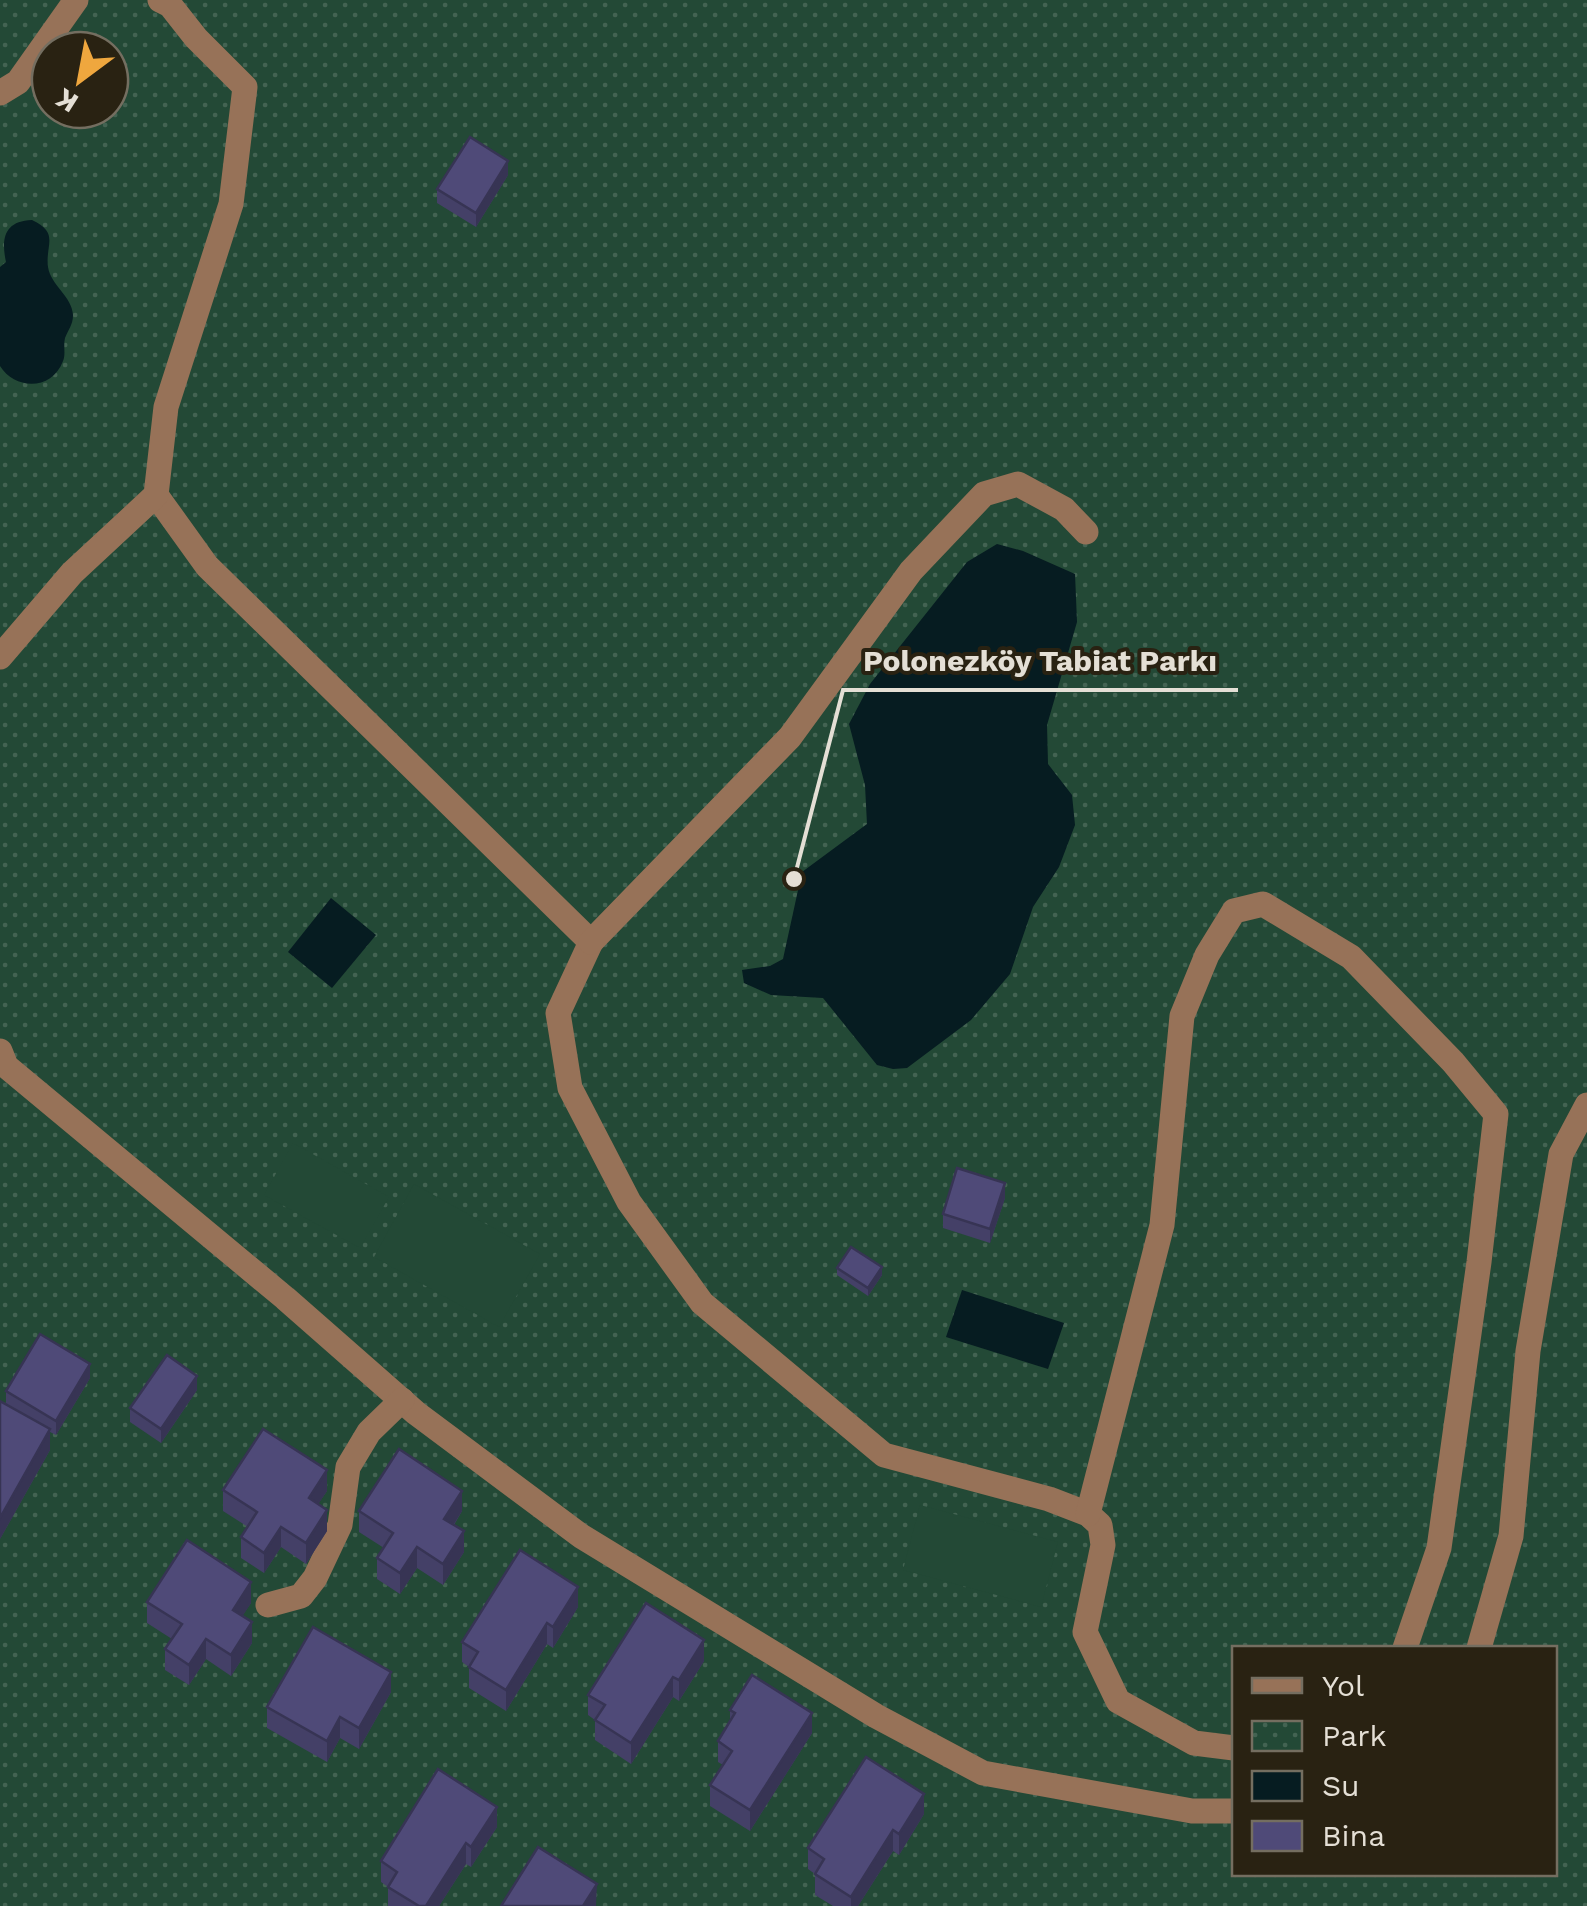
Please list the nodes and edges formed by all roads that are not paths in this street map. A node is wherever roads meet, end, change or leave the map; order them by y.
1 (76, 0) edge
2 (160, 0) edge
3 (0, 93) edge
4 (156, 494) junction
5 (1086, 532) dead end
6 (0, 657) edge
7 (591, 942) junction
8 (0, 1051) edge
9 (1587, 1105) edge
10 (402, 1400) junction
11 (1088, 1514) junction
12 (268, 1604) dead end
13 (1406, 1646) edge
14 (1481, 1646) edge
15 (1232, 1748) edge
16 (1232, 1811) edge

1 - 3 street
2 - 4 street
4 - 6 street
4 - 7 street
5 - 7 street
7 - 11 street
8 - 10 street
9 - 14 street
10 - 12 street
10 - 16 street
11 - 13 street
11 - 15 street

